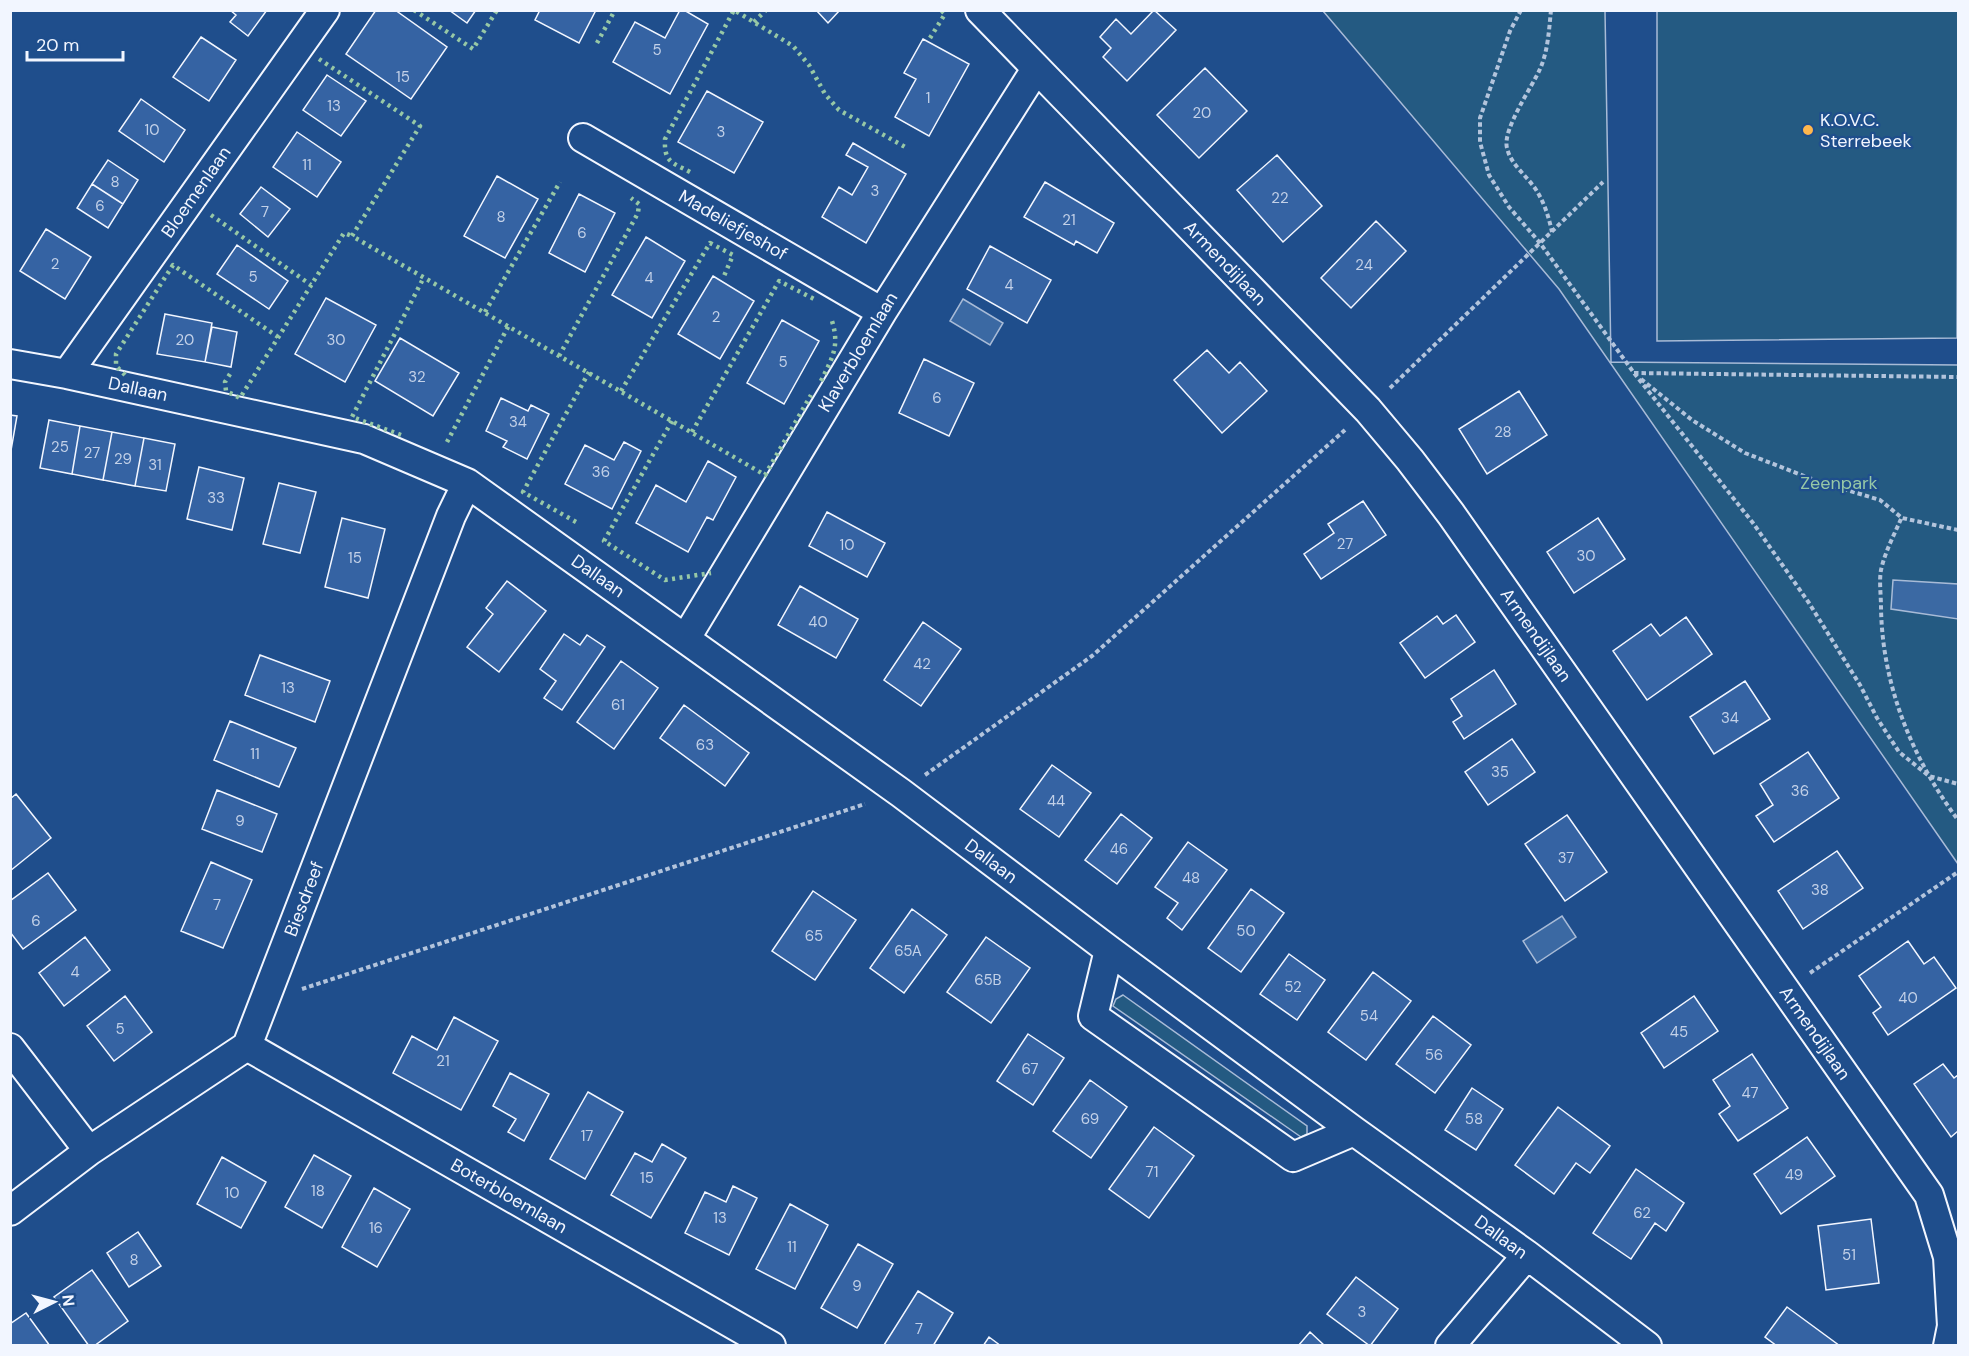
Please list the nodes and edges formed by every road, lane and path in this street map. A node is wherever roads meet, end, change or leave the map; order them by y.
1 (325, 10) edge
2 (980, 10) edge
3 (1521, 10) edge
4 (1551, 10) edge
5 (1036, 69) junction
6 (584, 138) dead end
7 (1603, 182) dead end
8 (1552, 232) junction
9 (1540, 243) junction
10 (882, 312) junction
11 (10, 364) edge
12 (1634, 373) junction
13 (67, 374) junction
14 (1959, 377) edge
15 (1390, 389) dead end
16 (467, 483) junction
17 (1902, 518) junction
18 (1959, 530) edge
19 (686, 638) junction
20 (1929, 776) junction
21 (1959, 784) edge
22 (1959, 820) edge
23 (1959, 872) edge
24 (1109, 950) junction
25 (1784, 990) junction
26 (247, 1046) junction
27 (10, 1048) edge
28 (1354, 1131) junction
29 (89, 1151) junction
30 (10, 1211) edge
31 (1527, 1255) junction
32 (771, 1346) edge
33 (1450, 1346) edge
34 (1647, 1346) edge
35 (1948, 1346) edge

1 - 13 street, Bloemenlaan
2 - 5 street, Armendijlaan
3 - 9 path
4 - 8 path
5 - 10 street, Klaverbloemlaan
5 - 25 street, Armendijlaan
6 - 10 street, Madeliefjeshof
7 - 8 path
8 - 9 path
9 - 12 path
9 - 15 path
10 - 19 street, Klaverbloemlaan
11 - 13 street, Dallaan
12 - 14 path
12 - 17 path
12 - 20 path
13 - 16 street, Dallaan
16 - 19 street, Dallaan
16 - 26 street, Biesdreef
17 - 18 path
17 - 20 path
19 - 24 street, Dallaan
20 - 21 path
20 - 22 path
23 - 25 path
24 - 28 street, Dallaan
24 - 28 street
25 - 35 street, Armendijlaan
26 - 29 street
26 - 32 street, Boterbloemlaan
27 - 29 street
28 - 31 street, Dallaan
29 - 30 street
31 - 33 street
31 - 34 street, Dallaan

